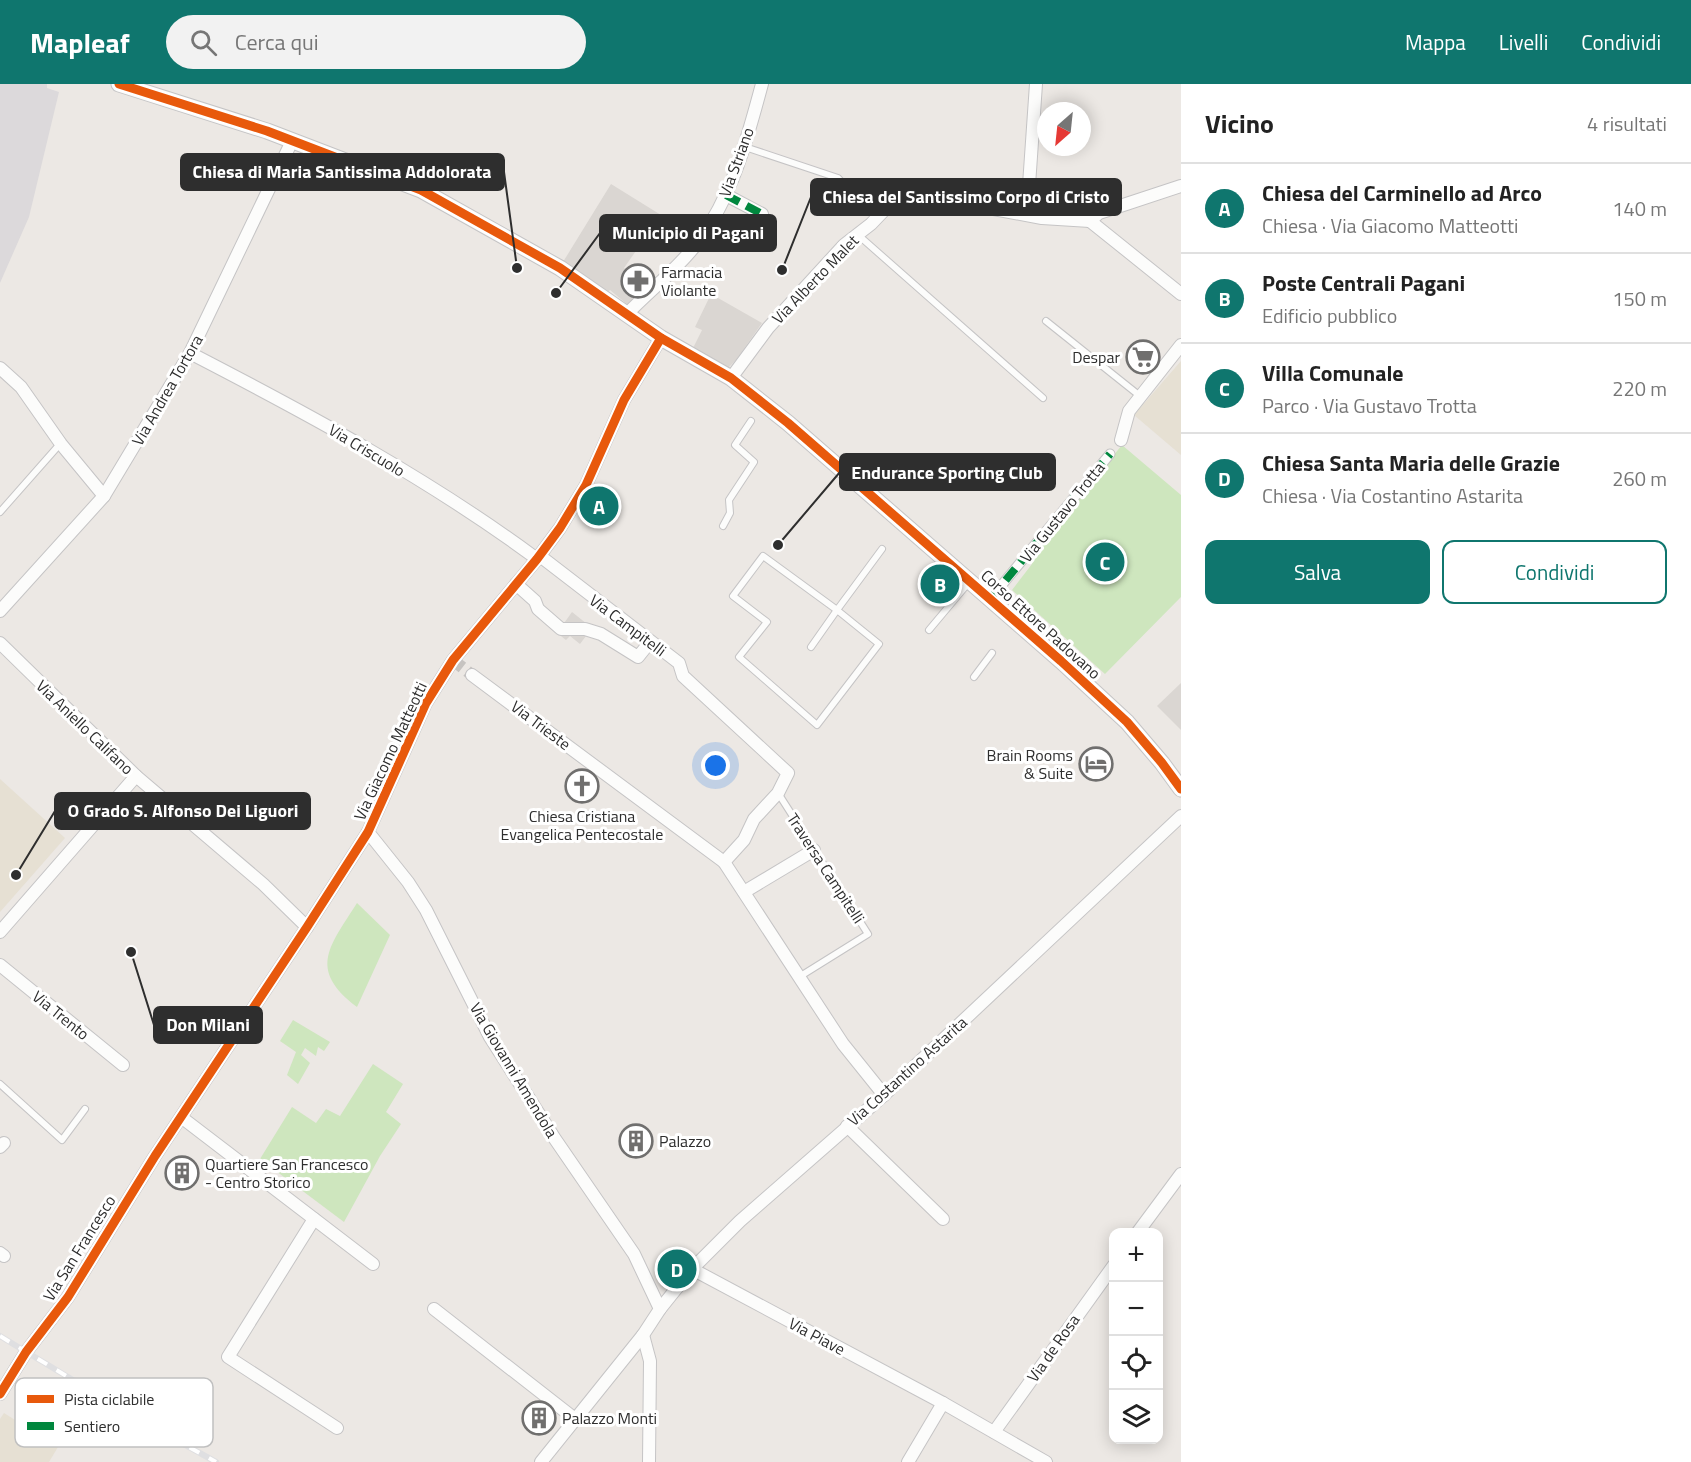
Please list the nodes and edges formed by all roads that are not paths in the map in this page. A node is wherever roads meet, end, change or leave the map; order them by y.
1 (119, 84) edge
2 (762, 84) edge
3 (1036, 84) edge
4 (292, 141) junction
5 (745, 147) junction
6 (1181, 186) edge
7 (726, 195) junction
8 (762, 214) dead end
9 (879, 214) junction
10 (1027, 214) junction
11 (1090, 221) junction
12 (857, 234) junction
13 (1181, 294) edge
14 (627, 314) junction
15 (1046, 321) dead end
16 (661, 338) junction
17 (1181, 345) edge
18 (190, 353) junction
19 (0, 368) edge
20 (731, 378) junction
21 (1140, 396) junction
22 (1043, 398) dead end
23 (751, 421) dead end
24 (1121, 440) dead end
25 (61, 444) junction
26 (1110, 454) dead end
27 (104, 496) junction
28 (0, 512) edge
29 (723, 526) dead end
30 (882, 549) dead end
31 (538, 557) junction
32 (970, 581) junction
33 (516, 584) junction
34 (991, 598) junction
35 (837, 610) junction
36 (0, 611) edge
37 (929, 630) dead end
38 (650, 642) junction
39 (0, 644) edge
40 (811, 647) dead end
41 (992, 653) dead end
42 (472, 675) tunnel mouth
43 (974, 677) dead end
44 (136, 776) junction
45 (1181, 789) edge
46 (778, 794) junction
47 (1181, 816) edge
48 (368, 832) junction
49 (814, 850) junction
50 (724, 862) junction
51 (744, 892) junction
52 (308, 927) junction
53 (0, 932) edge
54 (0, 964) edge
55 (798, 977) junction
56 (123, 1065) dead end
57 (0, 1084) edge
58 (884, 1095) junction
59 (85, 1109) dead end
60 (181, 1117) junction
61 (847, 1126) junction
62 (1181, 1174) edge
63 (314, 1219) junction
64 (943, 1219) dead end
65 (1142, 1228) edge
66 (373, 1264) dead end
67 (692, 1269) junction
68 (1109, 1271) edge
69 (434, 1309) dead end
70 (660, 1309) junction
71 (642, 1335) junction
72 (0, 1394) edge
73 (943, 1403) junction
74 (575, 1419) junction
75 (338, 1428) dead end
76 (994, 1432) junction
77 (541, 1462) edge
78 (649, 1462) edge
79 (908, 1462) edge
80 (1046, 1462) edge

1 - 4 street, Corso Ettore Padovano
2 - 5 street, Via Striano
3 - 10 street
4 - 14 street, Corso Ettore Padovano
4 - 18 street, Via Andrea Tortora
5 - 7 street, Via Striano
5 - 9 lane
6 - 11 street
7 - 8 street
7 - 14 street, Via Striano
9 - 10 street, Via Alberto Malet
9 - 12 street, Via Alberto Malet
10 - 11 street, Via Alberto Malet
11 - 13 street
12 - 20 street, Via Alberto Malet
12 - 22 lane
14 - 16 street, Corso Ettore Padovano
15 - 21 lane
16 - 20 street, Corso Ettore Padovano
16 - 31 street, Via Giacomo Matteotti
17 - 21 street
18 - 27 street, Via Andrea Tortora
18 - 31 street, Via Criscuolo
19 - 25 street
20 - 32 street, Corso Ettore Padovano
21 - 24 street
23 - 29 lane
25 - 27 street
25 - 28 lane
26 - 34 street, Via Gustavo Trotta
27 - 36 street, Via Andrea Tortora
30 - 35 lane
31 - 33 street, Via Giacomo Matteotti
31 - 38 street, Via Campitelli
32 - 34 street, Corso Ettore Padovano
32 - 37 lane
33 - 38 street
33 - 48 street, Via Giacomo Matteotti
34 - 45 street, Corso Ettore Padovano
35 - 35 lane
35 - 40 lane
38 - 46 street, Via Campitelli
39 - 44 street, Via Aniello Califano
41 - 43 lane
42 - 50 street, Via Trieste
44 - 52 street, Via Aniello Califano
44 - 53 street
46 - 49 lane, Traversa Campitelli
46 - 50 street
47 - 58 street, Via Costantino Astarita
48 - 52 street, Via Giacomo Matteotti
48 - 70 street, Via Giovanni Amendola
49 - 51 street
49 - 55 lane, Traversa Campitelli
50 - 51 street, Via Trieste
51 - 55 street, Via Trieste
52 - 60 street, Via Giacomo Matteotti
54 - 56 street, Via Trento
55 - 58 street, Via Trieste
57 - 59 lane
58 - 61 street, Via Costantino Astarita
60 - 63 street
60 - 72 street, Via San Francesco
61 - 64 street
61 - 67 street, Via Costantino Astarita
62 - 65 street
63 - 66 street
63 - 75 street
67 - 70 street, Via Costantino Astarita
67 - 73 street, Via Piave
68 - 76 street, Via de Rosa
69 - 74 street
70 - 71 street, Via Costantino Astarita
71 - 74 street, Via Costantino Astarita
71 - 78 street
73 - 76 street, Via Piave
73 - 79 street
74 - 77 street, Via Costantino Astarita
76 - 80 street, Via Piave

